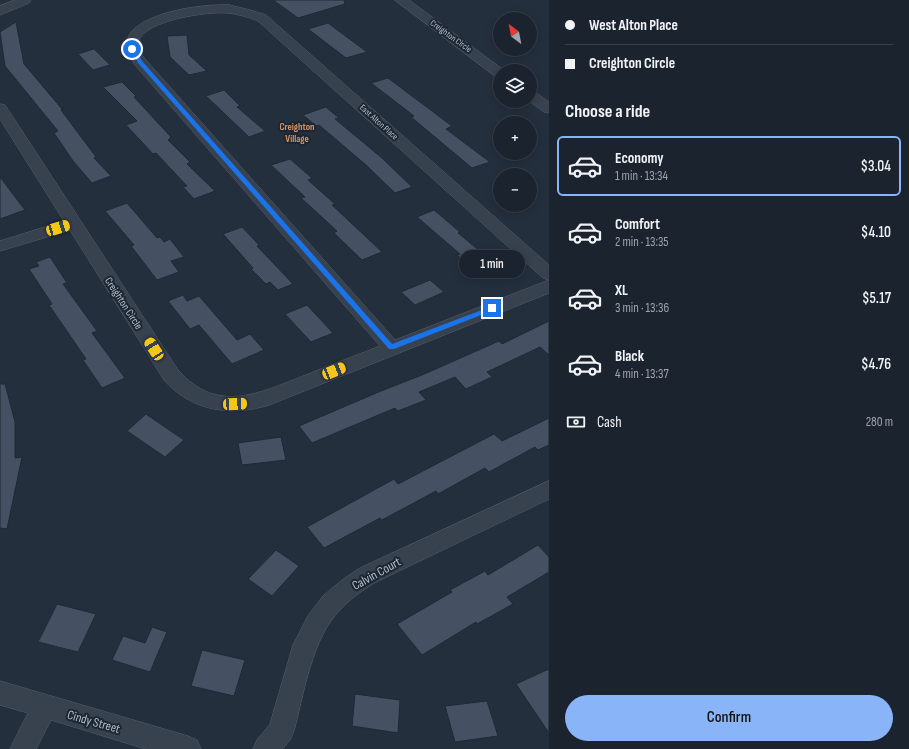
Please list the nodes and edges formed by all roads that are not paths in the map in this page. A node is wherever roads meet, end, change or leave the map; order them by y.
1 (25, 0) edge
2 (180, 0) edge
3 (401, 0) edge
4 (0, 11) edge
5 (191, 11) junction
6 (493, 68) edge
7 (537, 100) edge
8 (0, 108) edge
9 (549, 109) edge
10 (73, 224) junction
11 (0, 246) edge
12 (549, 274) edge
13 (549, 286) edge
14 (391, 347) junction
15 (549, 489) edge
16 (0, 693) edge
17 (44, 707) junction
18 (23, 749) edge
19 (188, 749) edge
20 (266, 749) edge

1 - 4 street
2 - 5 street
3 - 6 street, Creighton Circle
5 - 12 street, East Alton Place
5 - 14 street, East Alton Place
7 - 9 street
8 - 10 street, Creighton Circle
10 - 11 street
10 - 14 street, Creighton Circle
13 - 14 street, Creighton Circle
15 - 20 street, Calvin Court
16 - 17 street, Cindy Street
17 - 18 street
17 - 19 street, Cindy Street

